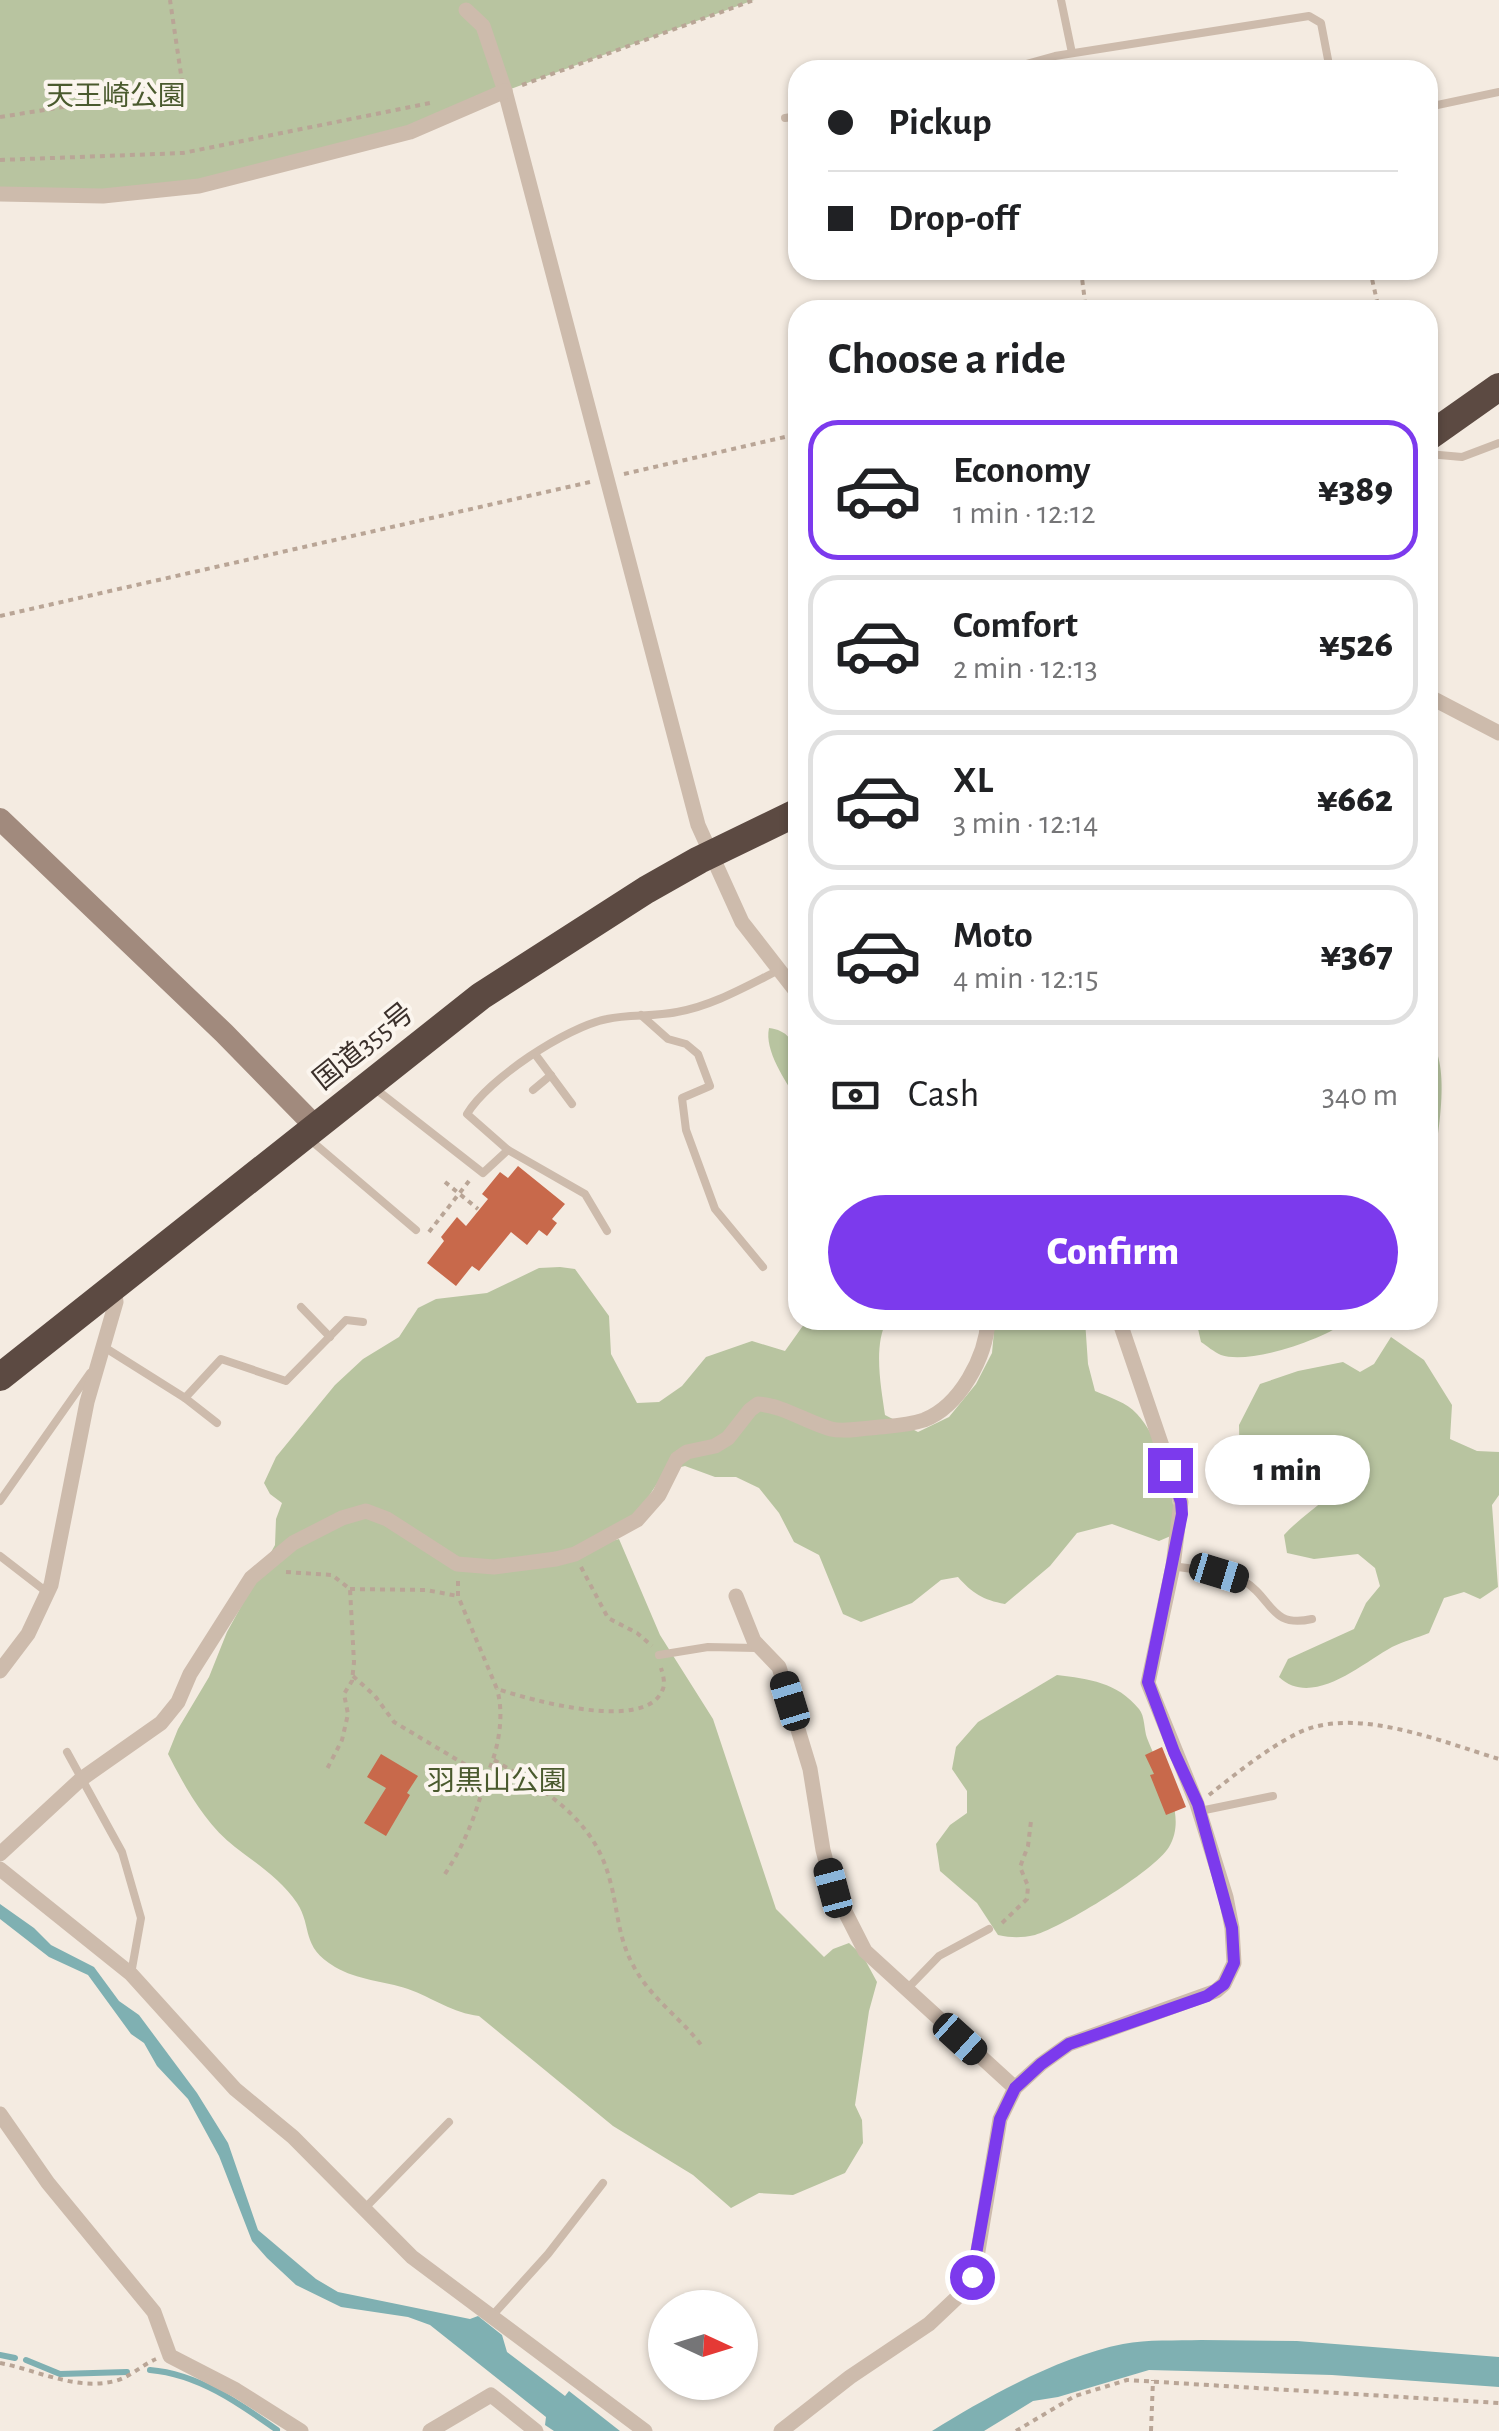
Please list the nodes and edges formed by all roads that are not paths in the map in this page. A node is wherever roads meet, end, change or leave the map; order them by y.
1 (1061, 0) edge
2 (466, 10) dead end
3 (1072, 54) junction
4 (1047, 60) edge
5 (1328, 60) edge
6 (505, 92) junction
7 (1499, 92) edge
8 (1438, 105) edge
9 (785, 118) dead end
10 (788, 118) edge
11 (0, 194) edge
12 (1499, 386) edge
13 (1438, 431) edge
14 (1499, 443) edge
15 (1438, 455) edge
16 (1438, 701) edge
17 (1499, 733) edge
18 (788, 817) edge
19 (0, 818) edge
20 (710, 854) junction
21 (777, 971) junction
22 (788, 983) edge
23 (641, 1015) junction
24 (536, 1054) junction
25 (551, 1075) junction
26 (369, 1084) junction
27 (533, 1090) dead end
28 (572, 1104) dead end
29 (310, 1131) junction
30 (508, 1150) junction
31 (416, 1230) road end
32 (607, 1230) dead end
33 (763, 1267) dead end
34 (114, 1287) junction
35 (301, 1307) dead end
36 (363, 1322) dead end
37 (987, 1330) edge
38 (1123, 1330) edge
39 (330, 1337) junction
40 (103, 1346) junction
41 (96, 1365) junction
42 (0, 1378) edge
43 (185, 1398) junction
44 (217, 1423) dead end
45 (0, 1502) edge
46 (0, 1556) edge
47 (1173, 1566) junction
48 (48, 1594) junction
49 (736, 1596) dead end
50 (1312, 1619) dead end
51 (760, 1649) junction
52 (660, 1655) road end
53 (0, 1672) edge
54 (67, 1752) dead end
55 (80, 1780) junction
56 (1272, 1796) dead end
57 (1198, 1807) junction
58 (0, 1854) edge
59 (0, 1868) edge
60 (989, 1929) road end
61 (131, 1974) junction
62 (906, 1990) junction
63 (1015, 2088) junction
64 (0, 2114) edge
65 (450, 2122) dead end
66 (603, 2183) dead end
67 (364, 2208) junction
68 (490, 2318) junction
69 (640, 2430) edge
70 (301, 2431) edge
71 (430, 2431) edge
72 (536, 2431) edge
73 (781, 2431) edge

1 - 3 lane
2 - 6 street
3 - 4 lane
3 - 5 lane
6 - 11 street
6 - 20 street
7 - 8 lane
9 - 10 lane
12 - 13 highway
14 - 15 lane
16 - 17 street
18 - 20 highway, 国道355号
19 - 29 street
20 - 21 street
20 - 26 highway, 国道355号
21 - 22 street
21 - 23 lane
23 - 24 lane
23 - 33 lane
24 - 25 lane
24 - 30 lane
25 - 27 lane
25 - 28 lane
26 - 29 highway, 国道355号
26 - 30 lane
29 - 31 lane
29 - 34 highway, 国道355号
30 - 32 lane
34 - 40 street
34 - 42 highway, 国道355号
35 - 39 lane
36 - 39 lane
37 - 55 street
38 - 47 street
39 - 43 lane
40 - 41 street
40 - 43 lane
41 - 45 lane
41 - 48 street
43 - 44 lane
46 - 48 lane
47 - 50 lane
47 - 57 street
48 - 53 street
49 - 51 street
51 - 52 lane
51 - 62 street
54 - 55 lane
55 - 58 street
55 - 61 lane
56 - 57 lane
57 - 63 street
59 - 61 street
60 - 62 lane
61 - 67 street
62 - 63 street
63 - 73 street
64 - 70 street
65 - 67 lane
66 - 68 lane
67 - 68 street
68 - 69 street
71 - 72 street

